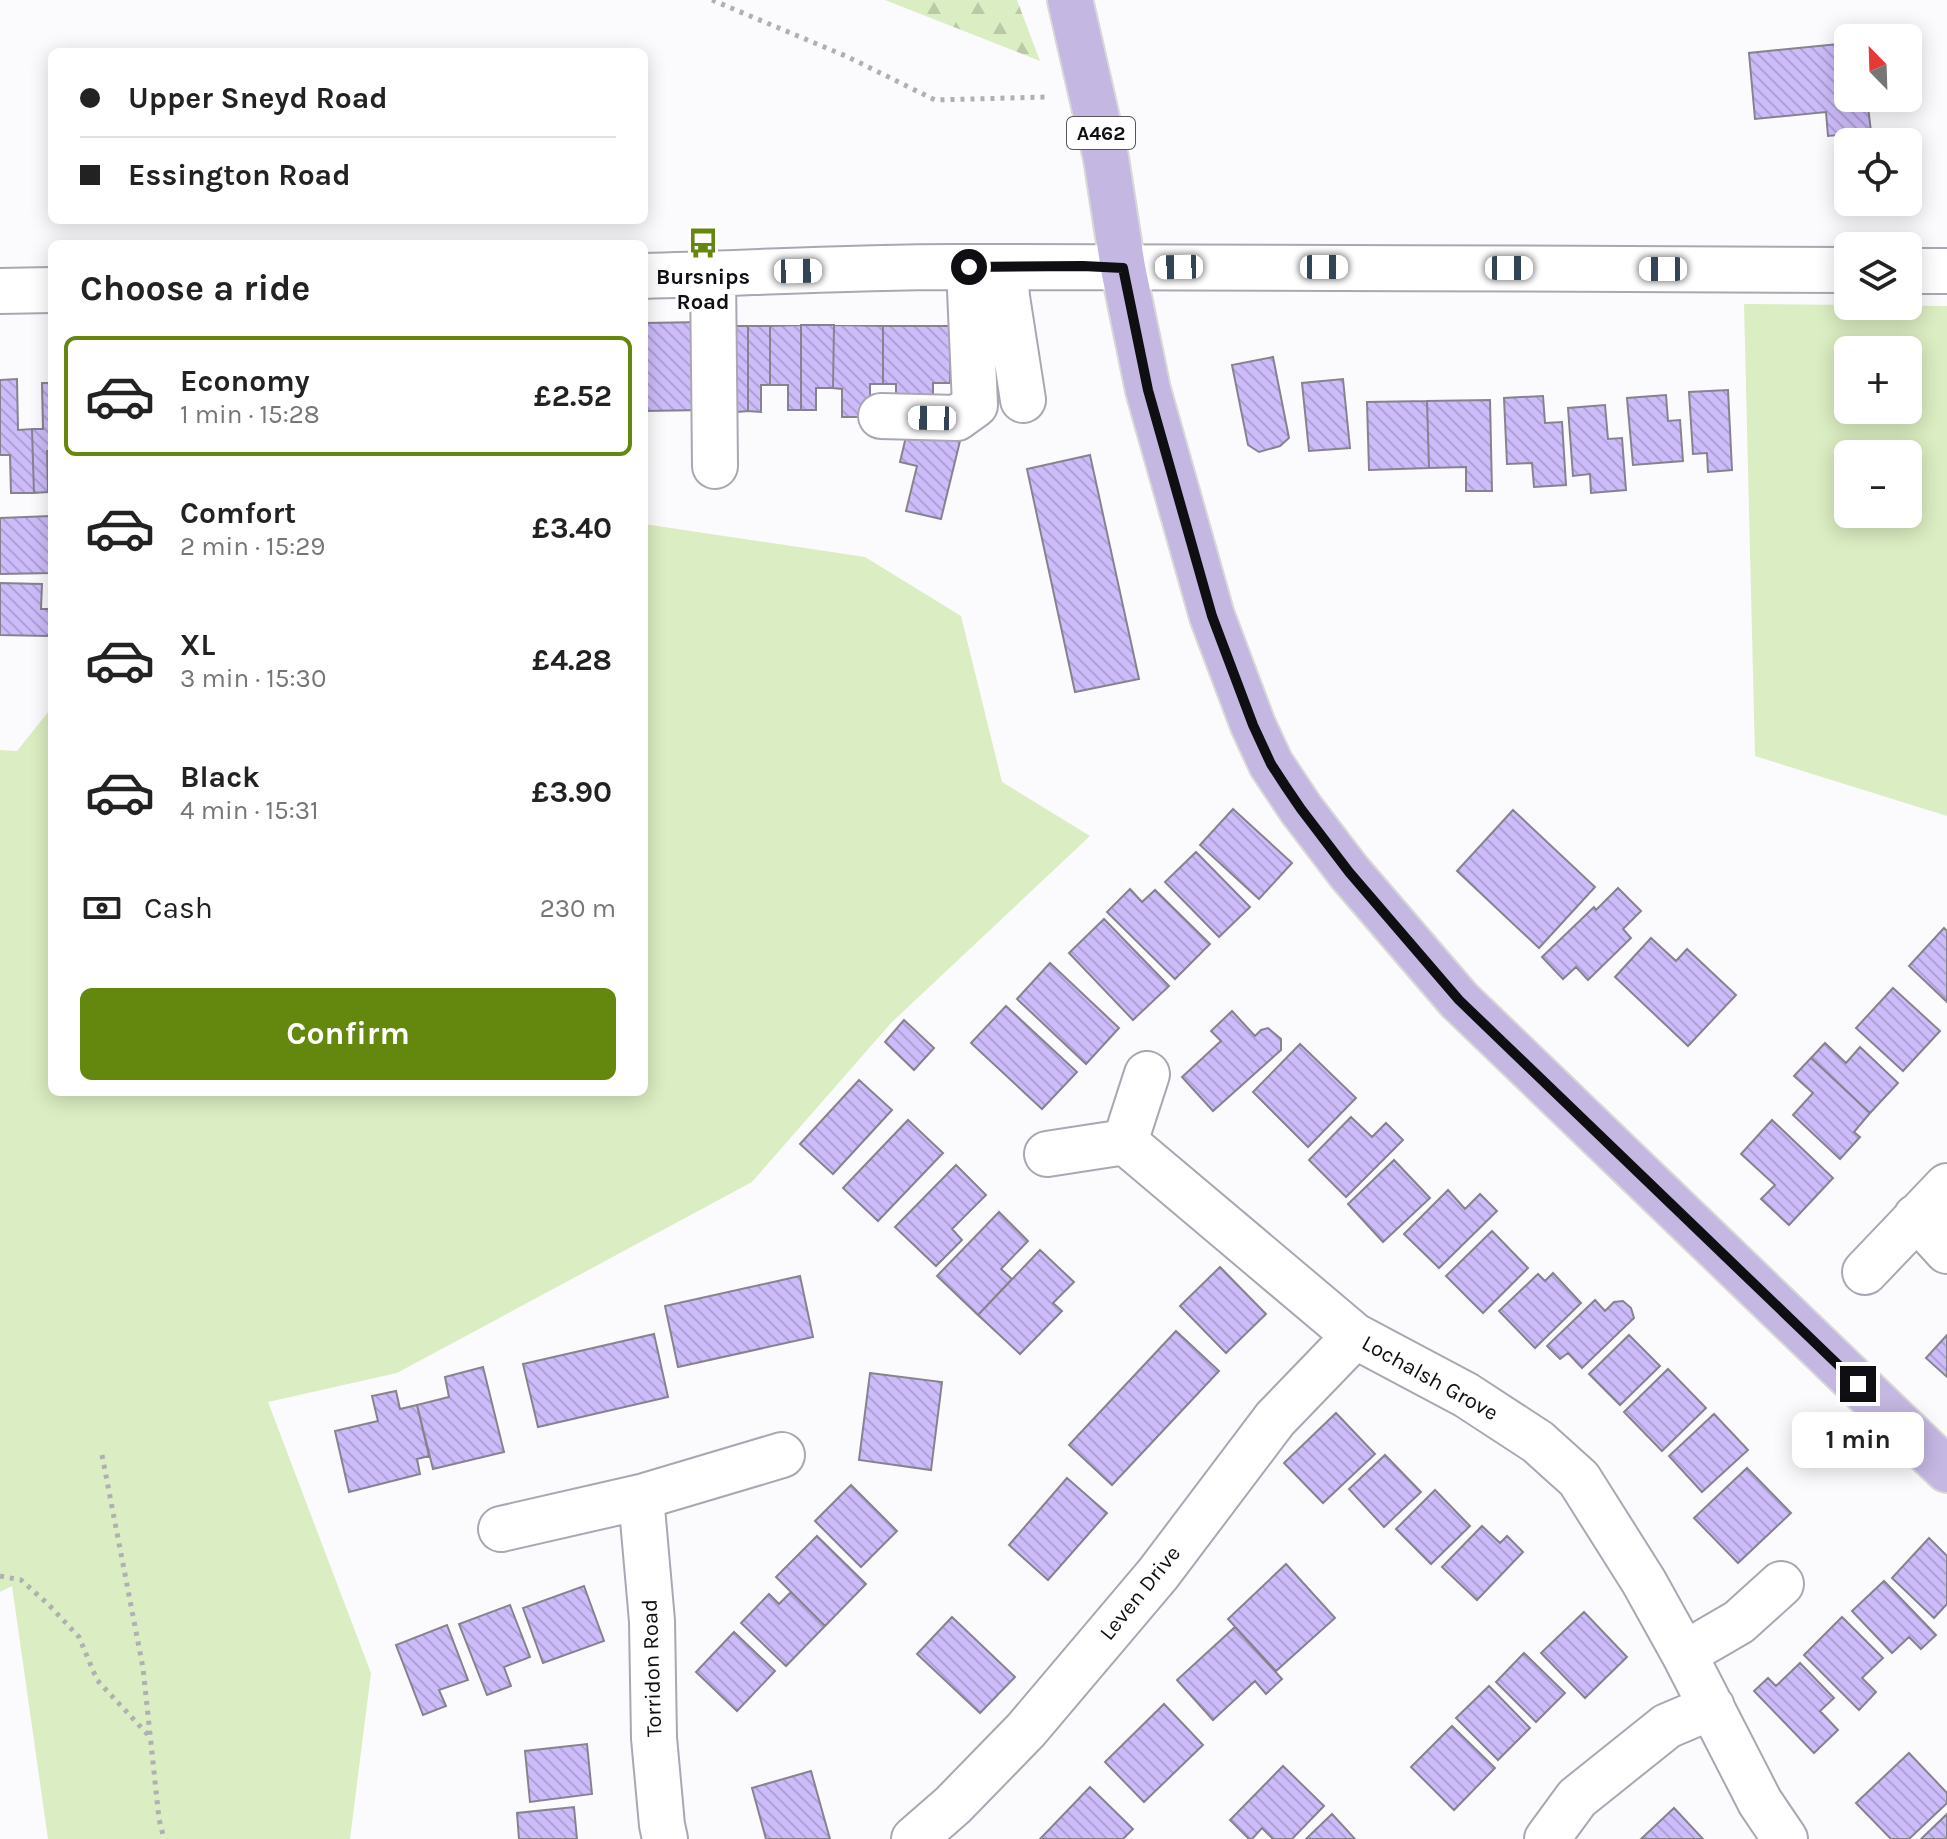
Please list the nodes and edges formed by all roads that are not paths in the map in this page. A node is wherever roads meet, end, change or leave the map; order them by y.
1 (1070, 0) edge
2 (987, 267) junction
3 (1123, 268) junction
4 (1834, 270) edge
5 (1922, 271) edge
6 (1947, 271) edge
7 (713, 274) junction
8 (648, 276) edge
9 (48, 290) edge
10 (0, 291) edge
11 (1023, 400) dead end
12 (881, 416) dead end
13 (715, 466) dead end
14 (1147, 1074) dead end
15 (1125, 1142) junction
16 (1047, 1154) dead end
17 (1947, 1186) edge
18 (1916, 1217) junction
19 (1947, 1251) edge
20 (1865, 1272) dead end
21 (1355, 1336) junction
22 (782, 1455) dead end
23 (1947, 1470) edge
24 (641, 1497) junction
25 (501, 1529) dead end
26 (1781, 1584) dead end
27 (1684, 1654) junction
28 (1712, 1707) junction
29 (665, 1839) edge
30 (914, 1839) edge
31 (1547, 1839) edge
32 (1785, 1839) edge

1 - 3 main road, A462
2 - 3 street
2 - 7 street
2 - 11 street
2 - 12 street
3 - 4 street
3 - 23 main road, A462
5 - 6 street
7 - 8 street
7 - 13 street
9 - 10 street
14 - 15 street
15 - 16 street
15 - 21 street, Lochalsh Grove
17 - 18 street
18 - 19 street
18 - 20 street
21 - 27 street, Lochalsh Grove
21 - 30 street, Leven Drive
22 - 24 street
24 - 25 street
24 - 29 street, Torridon Road
26 - 27 street
27 - 28 street, Lochalsh Grove
28 - 31 street
28 - 32 street, Lochalsh Grove

